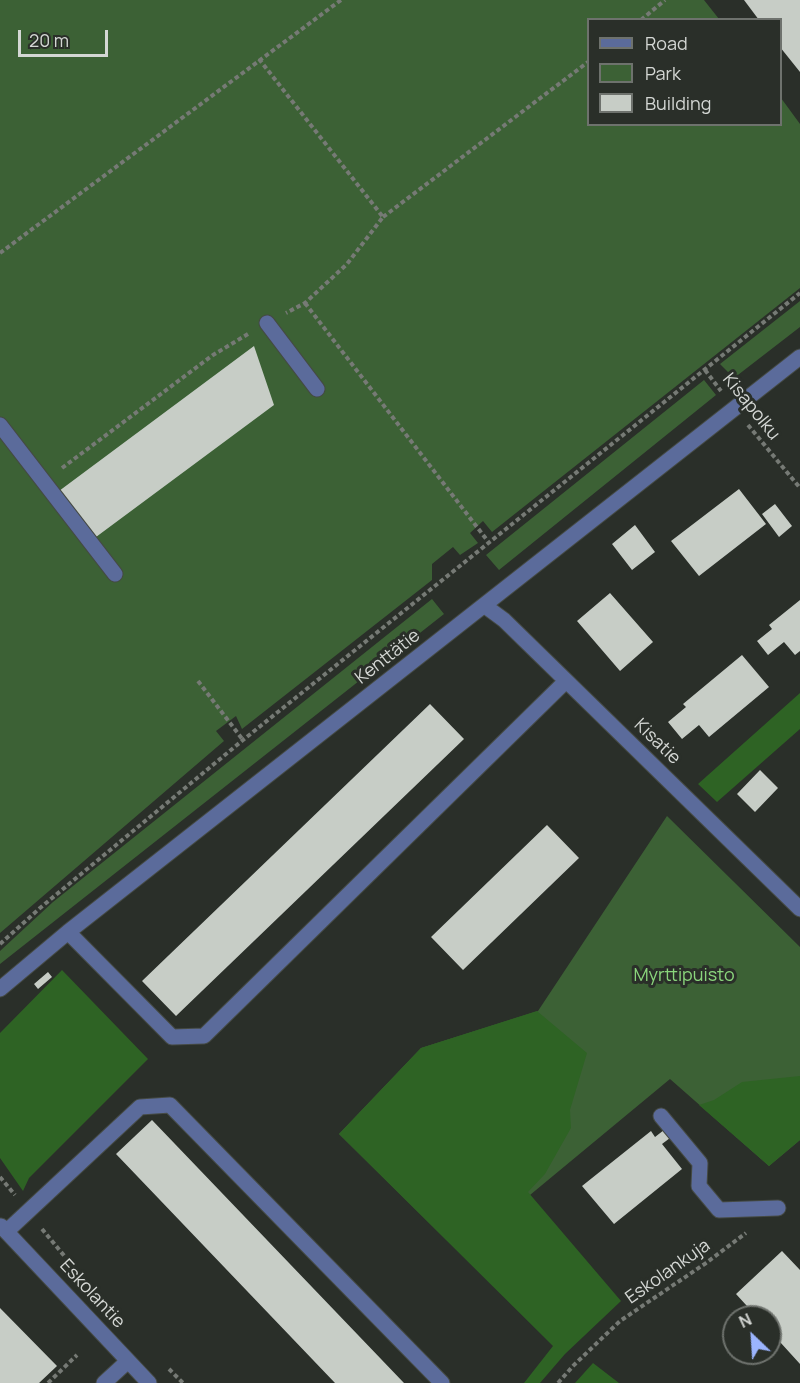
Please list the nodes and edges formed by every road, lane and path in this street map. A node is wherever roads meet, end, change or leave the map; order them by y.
1 (341, 0) edge
2 (664, 0) edge
3 (643, 18) edge
4 (259, 59) junction
5 (587, 63) edge
6 (383, 217) junction
7 (0, 253) edge
8 (800, 293) edge
9 (305, 303) junction
10 (267, 323) junction
11 (800, 357) edge
12 (705, 370) junction
13 (317, 389) dead end
14 (735, 409) junction
15 (0, 425) edge
16 (44, 482) junction
17 (800, 488) edge
18 (490, 544) junction
19 (116, 574) dead end
20 (485, 606) junction
21 (198, 681) dead end
22 (566, 681) junction
23 (243, 740) junction
24 (800, 909) edge
25 (69, 932) junction
26 (0, 944) edge
27 (0, 989) edge
28 (661, 1116) dead end
29 (777, 1208) joint
30 (2, 1225) edge
31 (77, 1355) dead end
32 (128, 1360) junction
33 (48, 1383) edge
34 (104, 1383) edge
35 (149, 1383) edge
36 (442, 1383) edge
37 (558, 1383) edge

1 - 4 path
2 - 3 path
4 - 6 path
4 - 7 path
5 - 6 path
6 - 9 path
8 - 12 path
9 - 10 path
9 - 18 path
10 - 13 street
10 - 16 path
11 - 14 street, Kenttätie
12 - 14 path, Kisapolku
12 - 18 path
14 - 17 path, Kisapolku
14 - 20 street, Kenttätie
15 - 16 street
16 - 19 street
18 - 23 path
20 - 22 street, Kisatie
20 - 25 street, Kenttätie
21 - 23 path
22 - 24 street, Kisatie
22 - 25 street
23 - 26 path
25 - 27 street, Kenttätie
28 - 29 street
29 - 37 path, Eskolankuja
30 - 32 street, Eskolantie
30 - 36 street
31 - 33 path
32 - 34 street
32 - 35 street, Eskolantie

